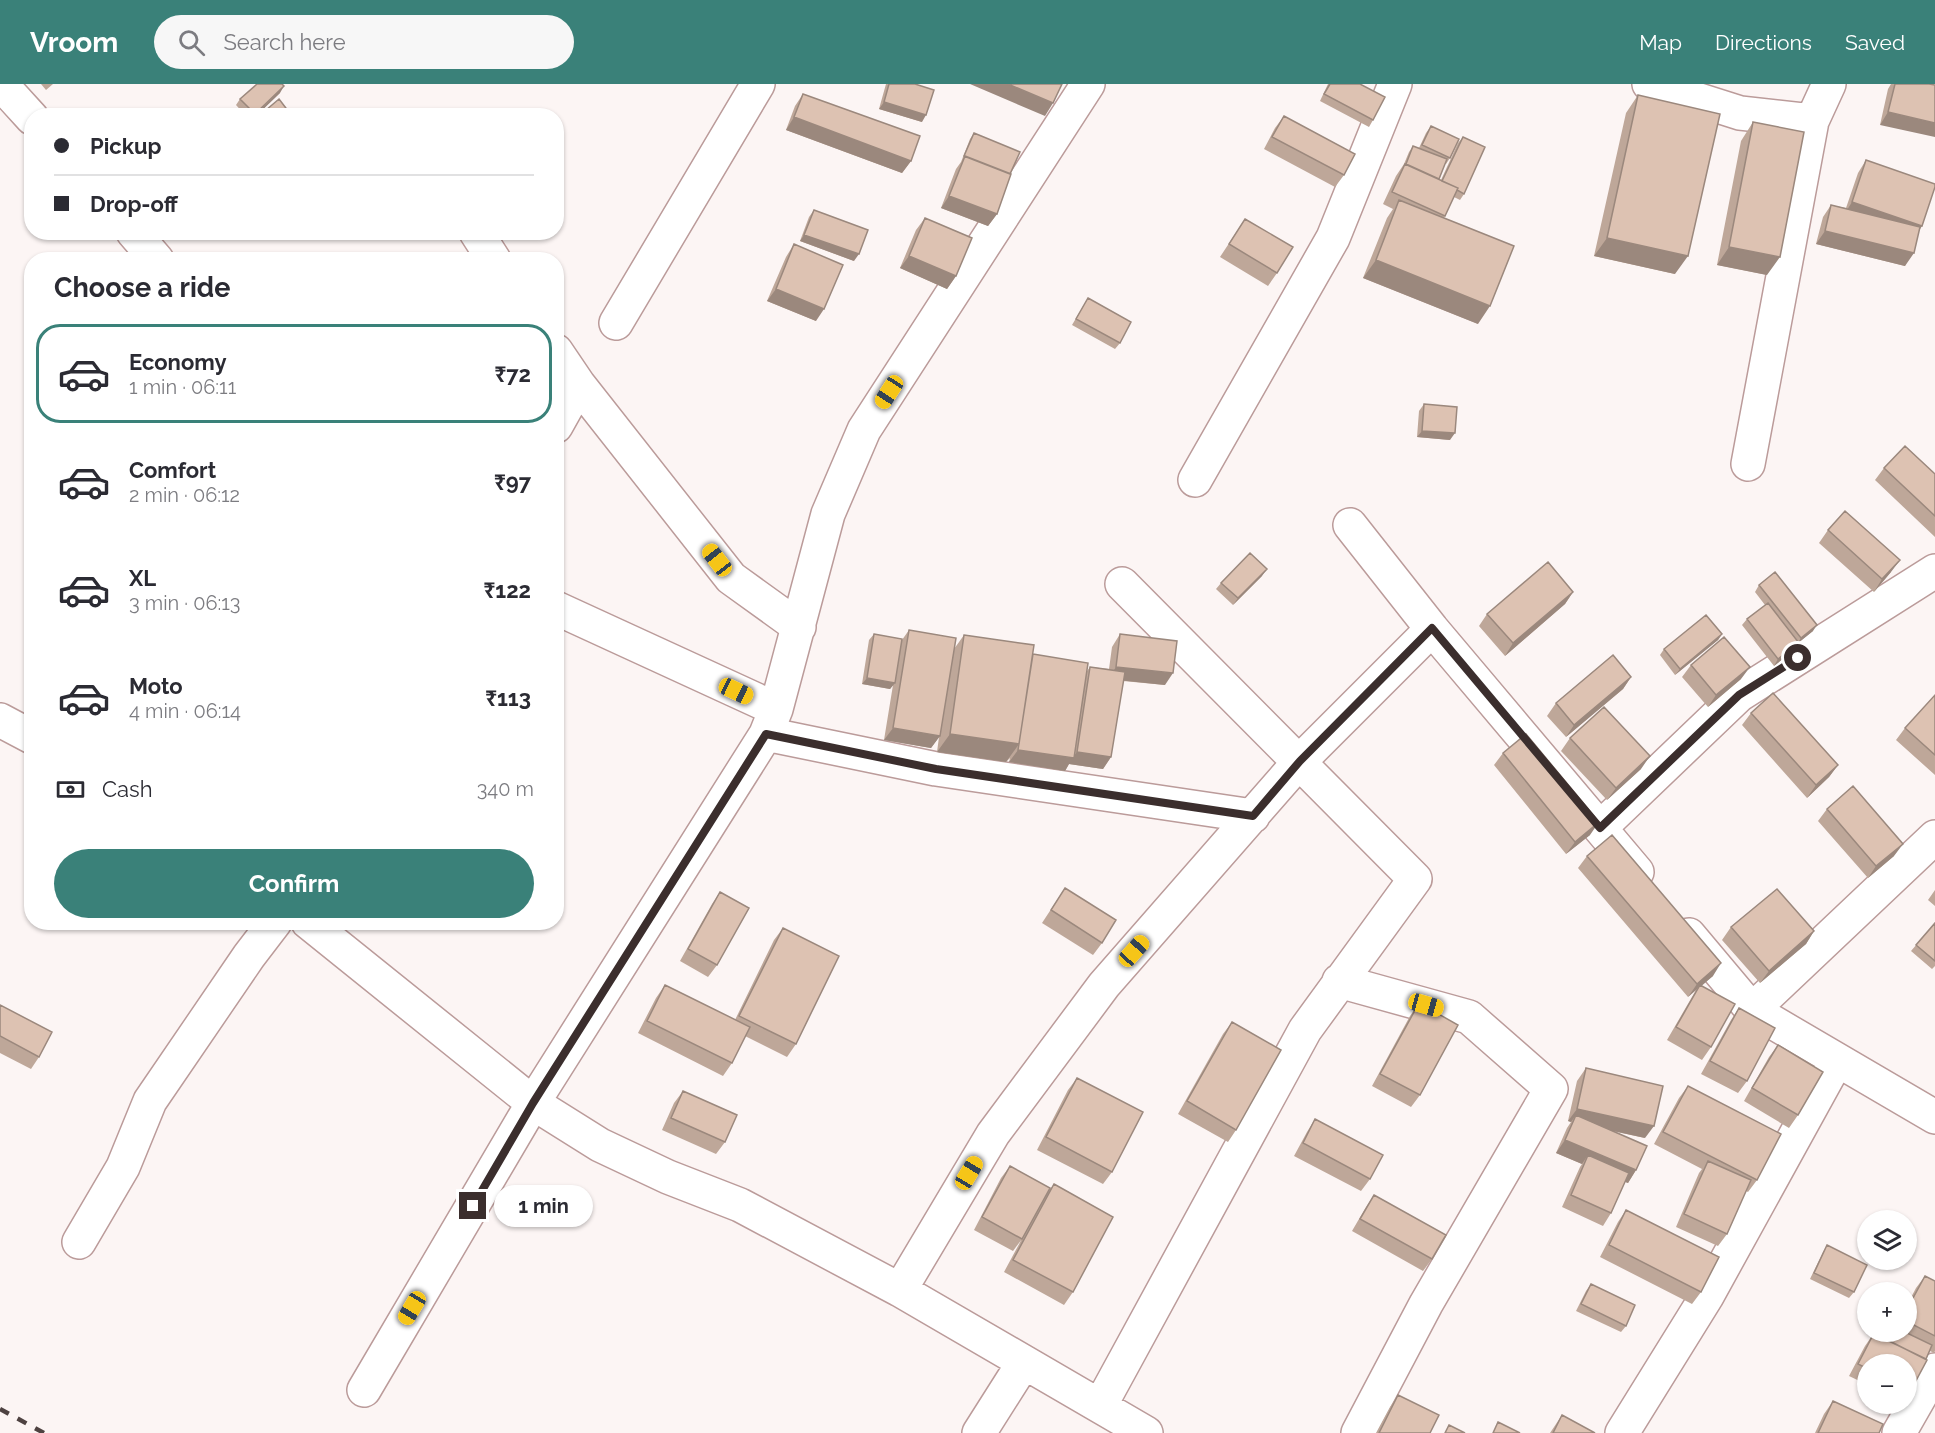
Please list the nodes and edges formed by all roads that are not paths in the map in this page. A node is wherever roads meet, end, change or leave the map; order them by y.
1 (2, 84) edge
2 (758, 84) edge
3 (1088, 84) edge
4 (1395, 84) edge
5 (1649, 84) edge
6 (1829, 84) edge
7 (24, 109) edge
8 (1812, 122) junction
9 (140, 240) edge
10 (150, 252) edge
11 (616, 323) dead end
12 (564, 363) edge
13 (579, 385) junction
14 (564, 412) edge
15 (1748, 464) dead end
16 (1195, 480) dead end
17 (1350, 525) dead end
18 (1935, 571) edge
19 (1122, 584) dead end
20 (564, 612) edge
21 (799, 627) junction
22 (1432, 628) junction
23 (0, 720) edge
24 (771, 721) junction
25 (24, 733) edge
26 (1300, 761) junction
27 (1253, 816) junction
28 (1600, 828) junction
29 (1935, 837) edge
30 (269, 930) edge
31 (318, 930) edge
32 (1339, 981) junction
33 (1752, 1010) junction
34 (1837, 1060) junction
35 (533, 1103) junction
36 (1935, 1118) edge
37 (79, 1242) dead end
38 (900, 1290) junction
39 (1024, 1362) junction
40 (1935, 1370) edge
41 (364, 1390) dead end
42 (1100, 1406) junction
43 (979, 1433) edge
44 (1146, 1433) edge
45 (1358, 1433) edge
46 (1622, 1433) edge
47 (1899, 1433) edge

1 - 7 street
2 - 11 street
3 - 21 street
4 - 16 street
5 - 8 street
6 - 8 street
8 - 15 street
9 - 10 street
12 - 13 street
13 - 14 street
13 - 21 street
17 - 22 street
18 - 28 street
19 - 26 street
20 - 24 street
21 - 24 street
22 - 26 street
22 - 28 street
23 - 25 street
24 - 27 street
24 - 35 street
26 - 27 street
26 - 32 street
27 - 38 street
28 - 33 street
29 - 33 street
30 - 37 street
31 - 35 street
32 - 42 street
32 - 45 street
33 - 34 street
34 - 36 street
34 - 46 street
35 - 38 street
35 - 41 street
38 - 39 street
39 - 42 street
39 - 43 street
40 - 47 street
42 - 44 street

